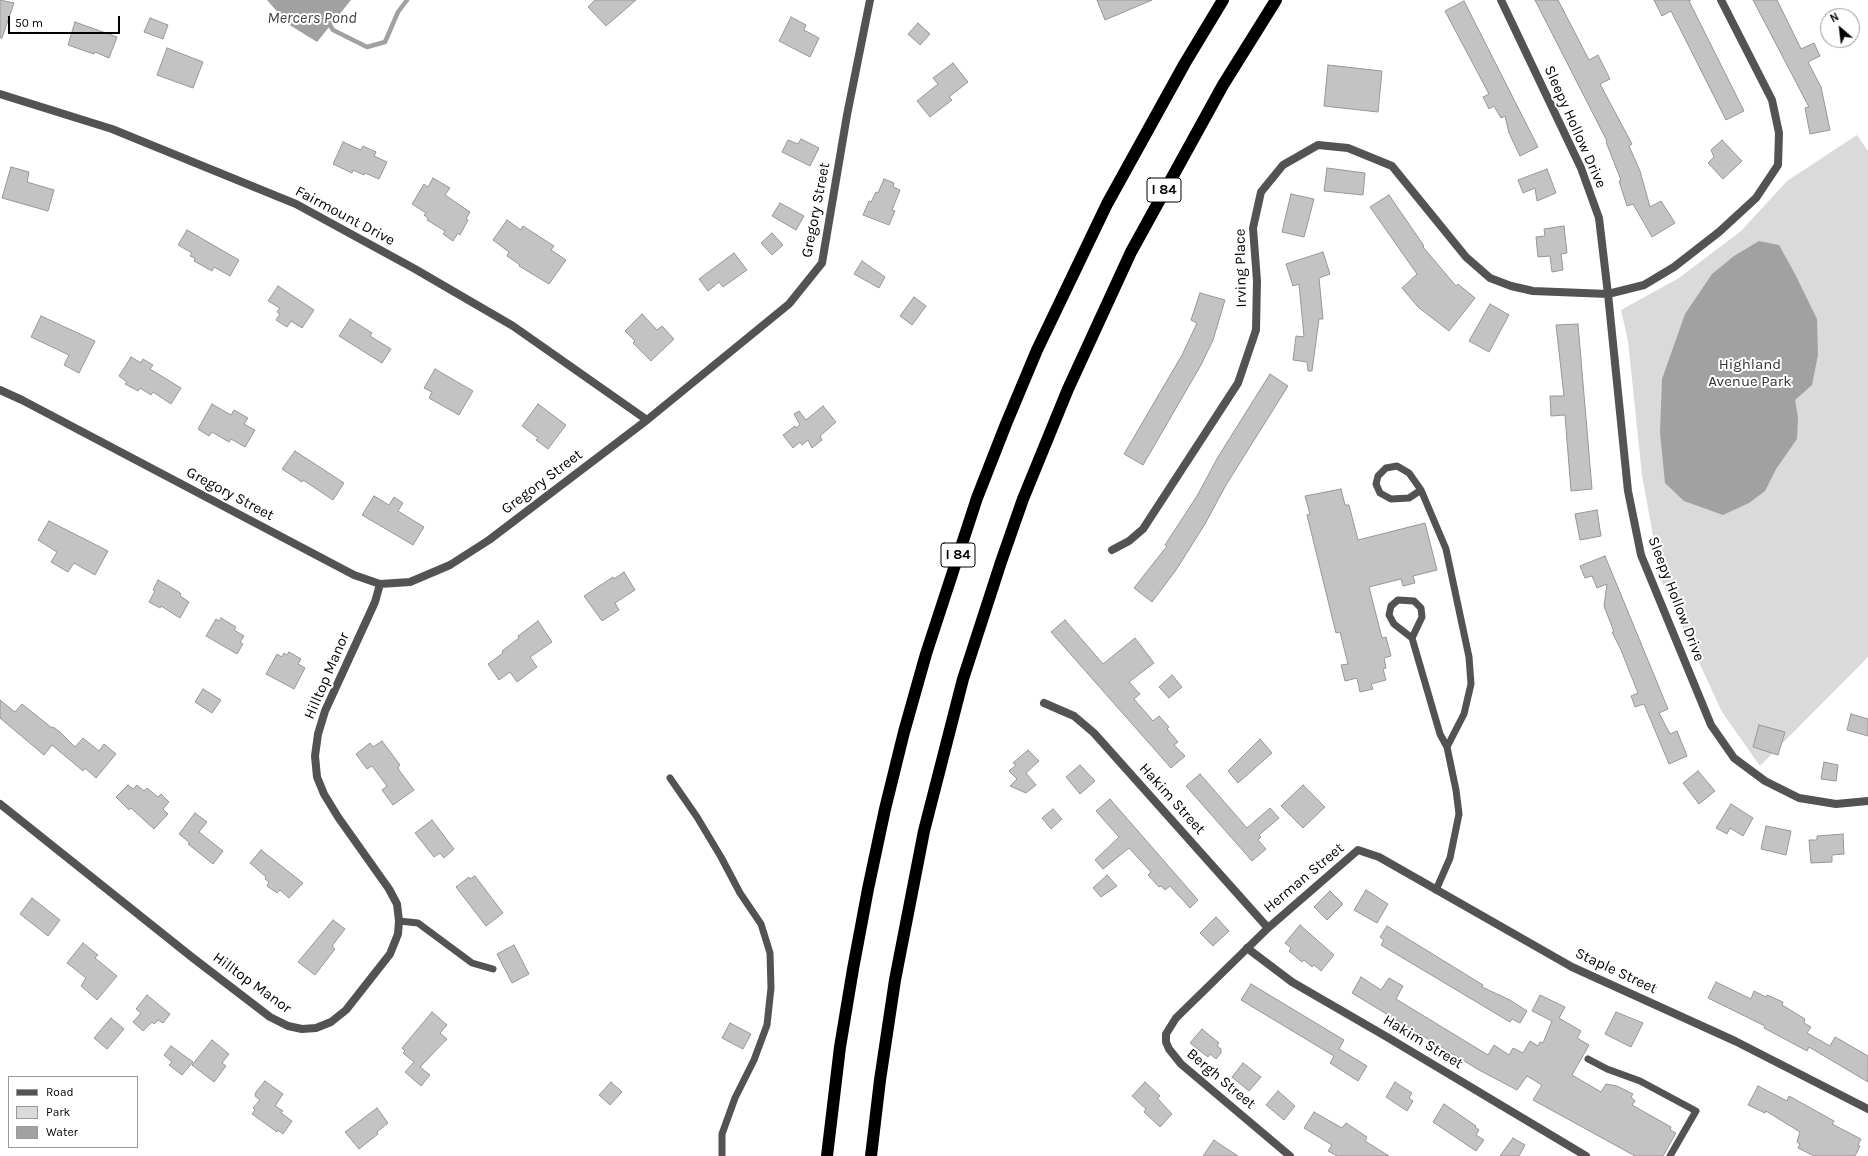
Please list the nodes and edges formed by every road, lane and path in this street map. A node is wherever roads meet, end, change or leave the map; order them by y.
1 (870, 0) edge
2 (1223, 0) edge
3 (1276, 0) edge
4 (1501, 0) edge
5 (1721, 0) edge
6 (0, 94) edge
7 (1608, 294) junction
8 (0, 390) edge
9 (647, 420) junction
10 (1421, 490) junction
11 (1112, 550) dead end
12 (380, 584) junction
13 (1412, 638) junction
14 (1044, 703) dead end
15 (1447, 747) junction
16 (670, 778) dead end
17 (1868, 801) edge
18 (0, 804) edge
19 (1358, 850) joint
20 (1436, 890) junction
21 (399, 921) junction
22 (1268, 928) junction
23 (1247, 948) junction
24 (493, 969) dead end
25 (1588, 1059) dead end
26 (1868, 1109) edge
27 (722, 1156) edge
28 (827, 1156) edge
29 (871, 1156) edge
30 (1290, 1156) edge
31 (1586, 1156) edge
32 (1670, 1156) edge

1 - 9 street, Gregory Street
2 - 28 highway, I 84
3 - 29 highway, I 84
4 - 7 street, Sleepy Hollow Drive
5 - 7 street
6 - 9 street, Fairmount Drive
7 - 11 street, Irving Place
7 - 17 street, Sleepy Hollow Drive
8 - 12 street, Gregory Street
9 - 12 street, Gregory Street
10 - 10 lane
10 - 15 lane
12 - 21 street, Hilltop Manor
13 - 13 lane
13 - 15 lane
14 - 22 street, Hakim Street
15 - 20 lane
16 - 27 lane
18 - 21 street, Hilltop Manor
19 - 20 street, Staple Street
19 - 22 street, Herman Street
20 - 26 street, Staple Street
21 - 24 lane
22 - 23 street, Bergh Street
23 - 30 street, Bergh Street
23 - 31 street, Hakim Street
25 - 32 lane

